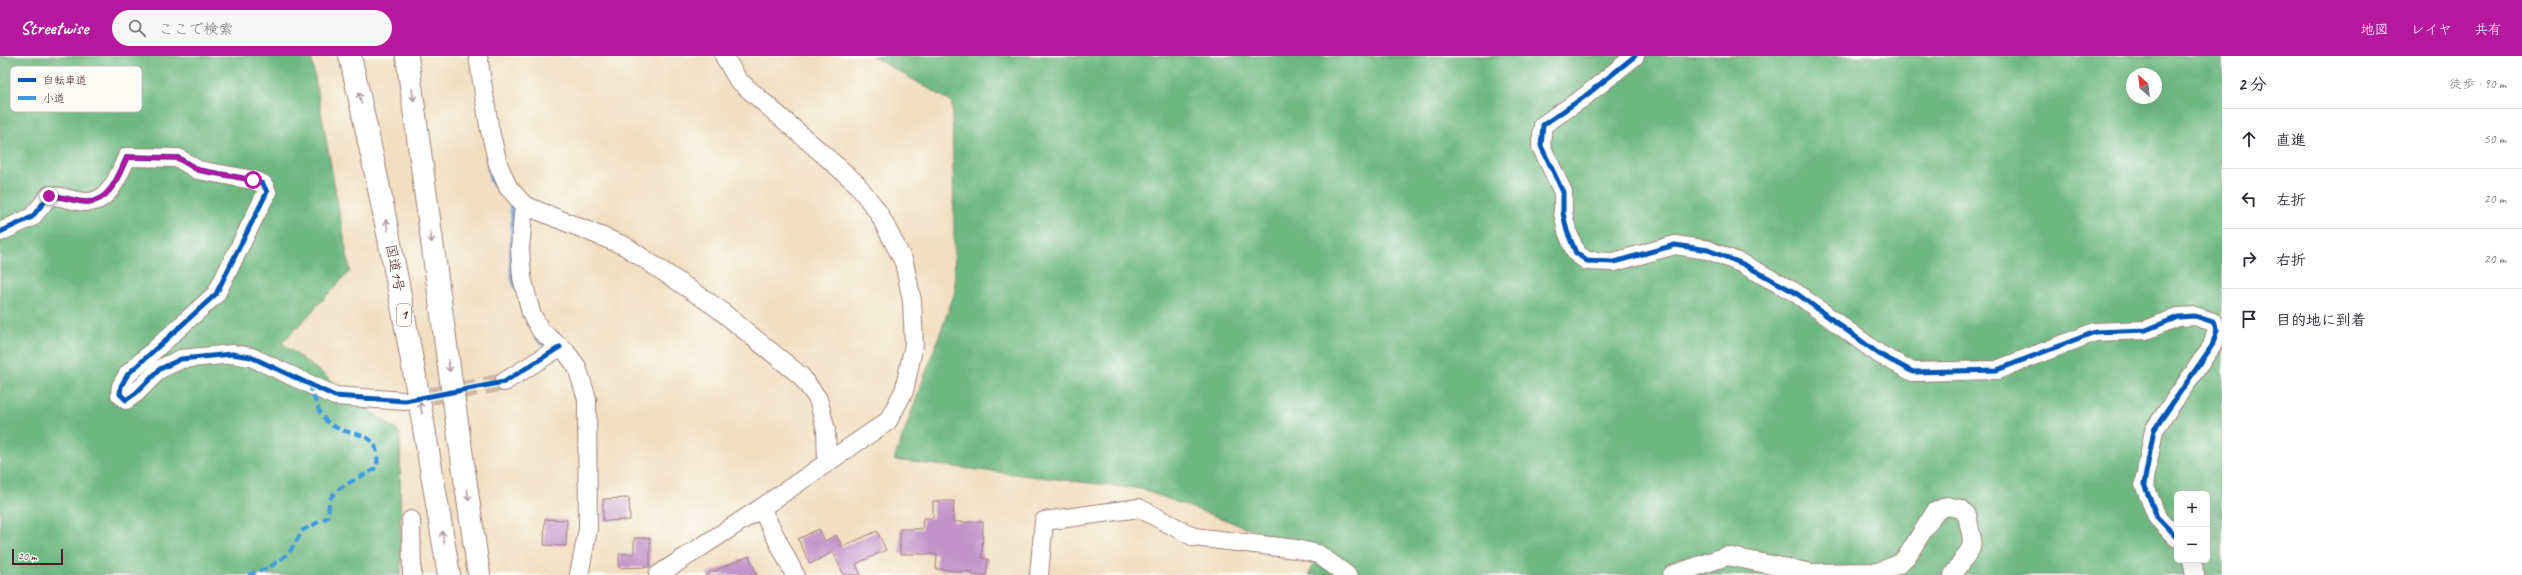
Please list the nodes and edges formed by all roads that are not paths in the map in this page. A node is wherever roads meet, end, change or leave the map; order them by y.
1 (350, 56) edge
2 (408, 56) edge
3 (478, 56) edge
4 (724, 56) edge
5 (1635, 56) edge
6 (524, 205) junction
7 (0, 232) edge
8 (560, 347) junction
9 (504, 382) tunnel mouth
10 (405, 401) tunnel mouth
11 (827, 463) junction
12 (761, 508) junction
13 (411, 520) dead end
14 (2174, 535) edge
15 (2193, 563) edge
16 (412, 575) edge
17 (449, 575) edge
18 (479, 575) edge
19 (579, 575) edge
20 (658, 575) edge
21 (795, 575) edge
22 (1039, 575) edge
23 (1347, 575) edge
24 (1672, 575) edge
25 (1953, 575) edge
26 (2195, 575) edge

17 -> 1 highway, 国道1号 / 1
2 -> 18 highway
3 - 6 street
4 - 11 street
5 - 14 street
6 - 8 street
6 - 11 street
7 - 10 street
8 - 9 street
8 - 19 street
11 - 12 street
12 - 20 street
12 - 21 street
13 - 16 street
15 - 26 street
22 - 23 street
24 - 25 street

